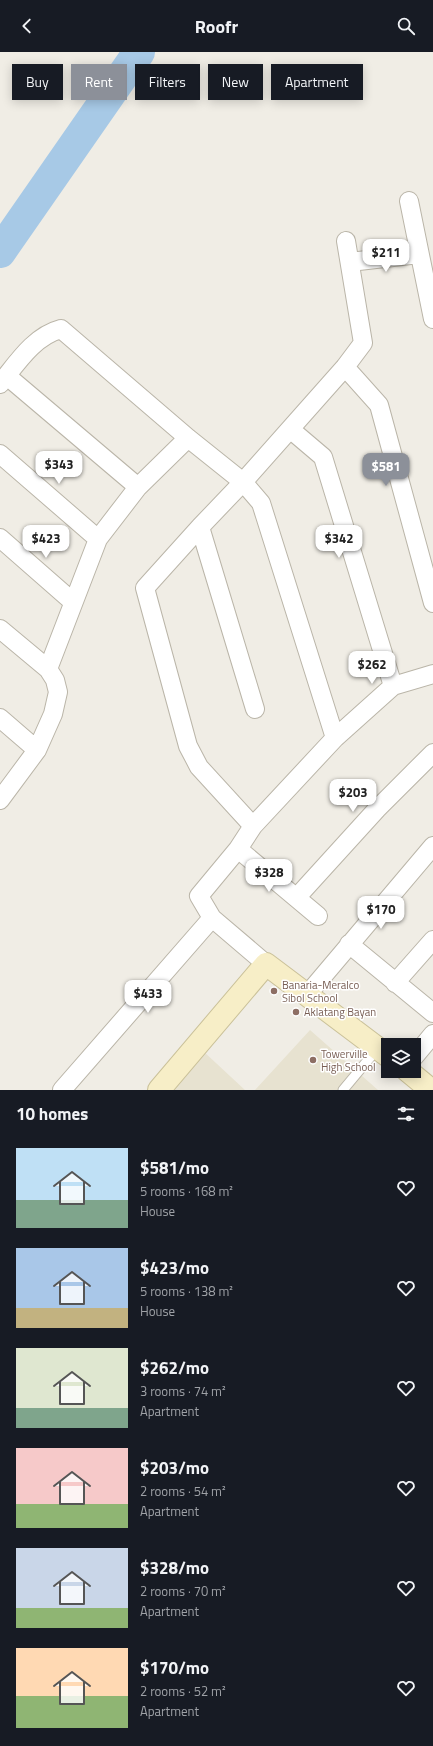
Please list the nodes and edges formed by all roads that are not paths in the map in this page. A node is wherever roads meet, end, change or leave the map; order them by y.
1 (409, 202) dead end
2 (346, 241) dead end
3 (419, 254) junction
4 (350, 262) junction
5 (433, 319) edge
6 (345, 367) junction
7 (3, 380) edge
8 (290, 429) junction
9 (188, 438) junction
10 (0, 454) edge
11 (243, 482) junction
12 (138, 487) junction
13 (200, 527) junction
14 (0, 538) edge
15 (98, 539) junction
16 (73, 602) junction
17 (433, 604) edge
18 (0, 629) edge
19 (48, 670) junction
20 (433, 674) edge
21 (393, 686) junction
22 (255, 709) dead end
23 (0, 718) edge
24 (335, 738) junction
25 (37, 750) junction
26 (433, 753) edge
27 (0, 800) edge
28 (253, 826) junction
29 (433, 846) edge
30 (238, 849) junction
31 (297, 897) junction
32 (318, 916) dead end
33 (212, 918) junction
34 (433, 940) edge
35 (349, 944) junction
36 (266, 964) junction
37 (395, 983) junction
38 (307, 995) junction
39 (433, 1013) edge
40 (433, 1034) edge
41 (421, 1049) edge
42 (381, 1050) edge
43 (381, 1054) edge
44 (416, 1078) edge
45 (62, 1090) edge
46 (159, 1090) edge
47 (343, 1090) edge
48 (431, 1090) edge

1 - 3 street
2 - 4 street
3 - 4 street
3 - 5 street
4 - 6 street
6 - 8 street
6 - 17 street
7 - 9 street
7 - 12 street
8 - 11 street
8 - 21 street
9 - 11 street
9 - 12 street
10 - 15 street
11 - 13 street
11 - 24 street
12 - 15 street
13 - 22 street
13 - 28 street
14 - 16 street
15 - 16 street
16 - 19 street
18 - 19 street
19 - 25 street
20 - 21 street
21 - 24 street
23 - 25 street
24 - 28 street
25 - 27 street
26 - 31 street
28 - 30 street
29 - 35 street
30 - 31 street
30 - 33 street
31 - 32 street
33 - 36 street
33 - 45 street
34 - 37 street
35 - 37 street
35 - 38 street
36 - 38 street
36 - 46 street
37 - 39 street
38 - 42 street
40 - 41 street
43 - 47 lane
44 - 48 street

